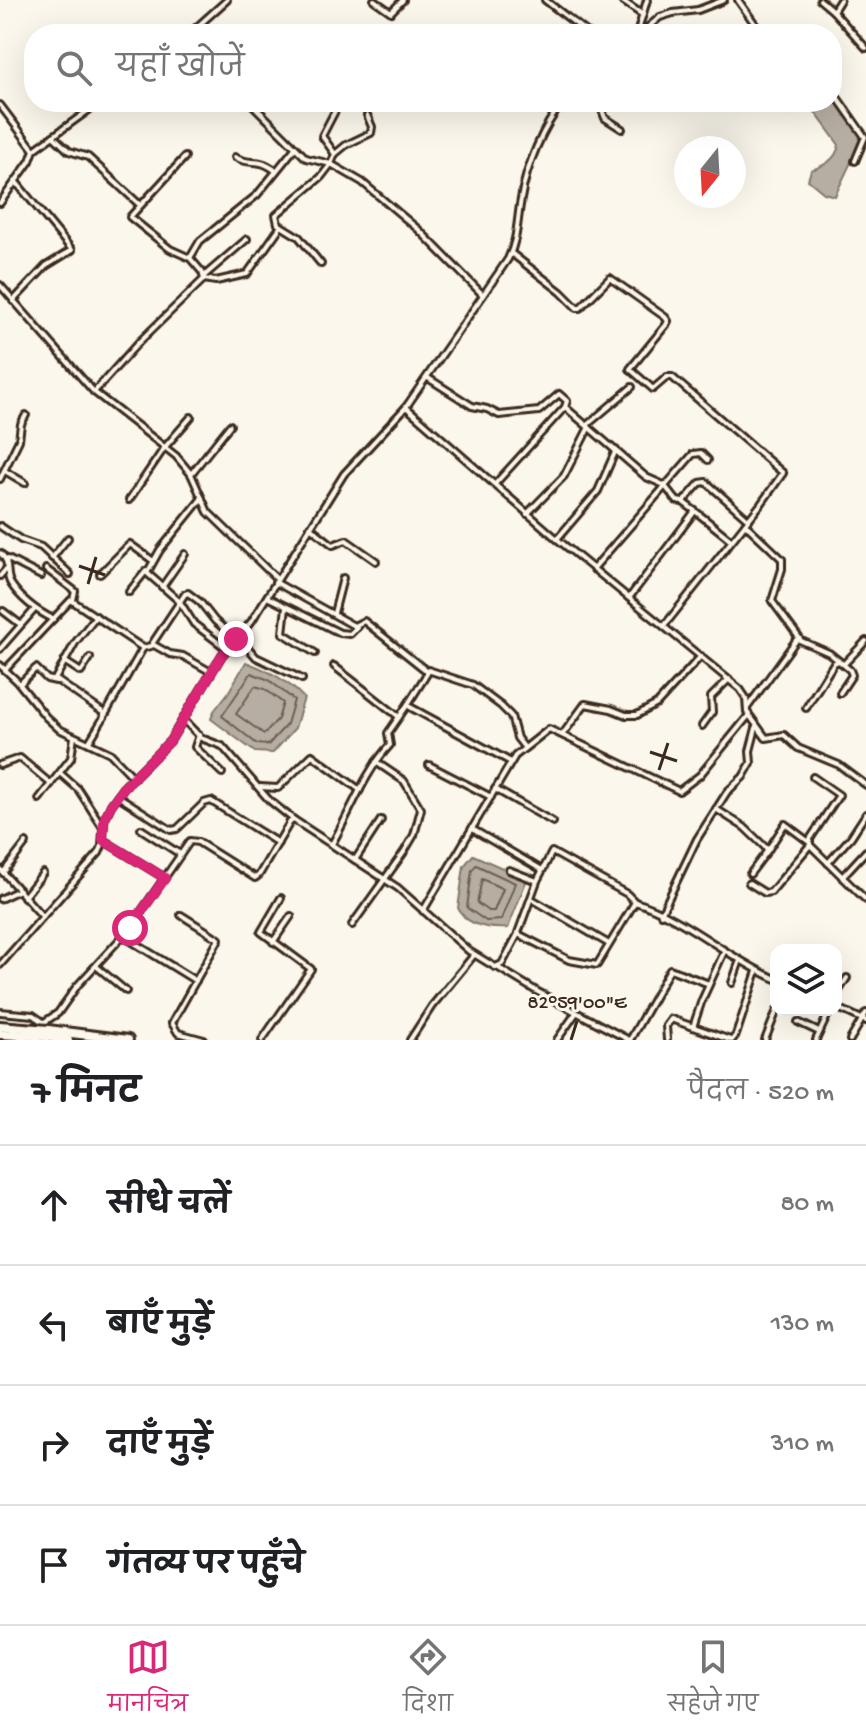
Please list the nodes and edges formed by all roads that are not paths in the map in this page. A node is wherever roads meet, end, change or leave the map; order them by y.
1 (227, 0) edge
2 (374, 0) edge
3 (403, 0) edge
4 (545, 0) edge
5 (621, 0) edge
6 (647, 0) edge
7 (724, 0) edge
8 (738, 0) edge
9 (820, 0) edge
10 (840, 0) edge
11 (833, 11) junction
12 (643, 15) junction
13 (200, 24) edge
14 (576, 24) edge
15 (641, 24) edge
16 (651, 24) edge
17 (755, 24) edge
18 (866, 48) edge
19 (842, 104) edge
20 (0, 105) edge
21 (86, 112) edge
22 (260, 112) edge
23 (334, 112) edge
24 (555, 112) edge
25 (603, 112) edge
26 (367, 115) dead end
27 (622, 129) dead end
28 (53, 136) junction
29 (295, 148) junction
30 (34, 150) junction
31 (335, 154) junction
32 (185, 157) dead end
33 (235, 157) dead end
34 (855, 161) dead end
35 (331, 164) junction
36 (276, 171) junction
37 (16, 182) junction
38 (0, 203) edge
39 (140, 205) junction
40 (281, 226) junction
41 (247, 239) dead end
42 (511, 253) junction
43 (190, 258) junction
44 (321, 264) dead end
45 (204, 277) junction
46 (0, 285) edge
47 (483, 295) junction
48 (13, 301) junction
49 (428, 378) junction
50 (632, 387) dead end
51 (94, 392) junction
52 (406, 407) junction
53 (565, 407) junction
54 (26, 415) dead end
55 (191, 417) dead end
56 (230, 425) dead end
57 (588, 426) junction
58 (165, 447) junction
59 (616, 450) junction
60 (708, 460) dead end
61 (5, 471) junction
62 (191, 474) junction
63 (0, 479) edge
64 (25, 483) dead end
65 (495, 484) junction
66 (664, 485) junction
67 (202, 498) junction
68 (129, 500) dead end
69 (683, 502) junction
70 (695, 511) junction
71 (527, 514) junction
72 (746, 521) junction
73 (0, 526) edge
74 (310, 527) junction
75 (68, 538) dead end
76 (557, 539) junction
77 (731, 540) junction
78 (0, 553) edge
79 (185, 554) dead end
80 (5, 558) junction
81 (52, 558) junction
82 (152, 560) junction
83 (376, 561) dead end
84 (8, 566) junction
85 (46, 569) dead end
86 (147, 569) junction
87 (593, 569) junction
88 (70, 574) dead end
89 (100, 574) dead end
90 (0, 576) edge
91 (41, 576) dead end
92 (343, 578) dead end
93 (276, 580) junction
94 (162, 587) junction
95 (129, 592) dead end
96 (267, 597) junction
97 (629, 598) junction
98 (73, 600) junction
99 (180, 602) junction
100 (286, 607) junction
101 (35, 609) junction
102 (3, 611) dead end
103 (334, 613) junction
104 (96, 616) junction
105 (53, 619) junction
106 (20, 624) junction
107 (357, 625) junction
108 (664, 626) junction
109 (237, 638) junction
110 (800, 639) junction
111 (2, 641) edge
112 (866, 641) edge
113 (151, 644) junction
114 (143, 648) junction
115 (864, 648) edge
116 (0, 649) edge
117 (227, 649) junction
118 (315, 653) dead end
119 (701, 656) junction
120 (90, 658) dead end
121 (64, 661) junction
122 (841, 663) junction
123 (0, 665) edge
124 (334, 666) dead end
125 (5, 670) junction
126 (428, 670) junction
127 (211, 672) junction
128 (302, 679) dead end
129 (729, 679) junction
130 (56, 681) junction
131 (20, 684) junction
132 (840, 693) dead end
133 (408, 704) junction
134 (747, 708) junction
135 (806, 708) dead end
136 (105, 715) junction
137 (749, 715) junction
138 (399, 717) junction
139 (184, 720) junction
140 (702, 726) dead end
141 (757, 726) junction
142 (563, 734) junction
143 (199, 735) junction
144 (74, 737) junction
145 (89, 742) junction
146 (524, 747) junction
147 (376, 762) junction
148 (511, 762) junction
149 (0, 765) edge
150 (429, 765) dead end
151 (222, 773) dead end
152 (60, 774) junction
153 (813, 777) dead end
154 (134, 778) junction
155 (51, 784) junction
156 (866, 785) edge
157 (260, 787) junction
158 (495, 789) junction
159 (360, 790) junction
160 (118, 796) junction
161 (491, 797) junction
162 (39, 799) dead end
163 (716, 809) junction
164 (866, 814) edge
165 (294, 820) junction
166 (381, 820) dead end
167 (553, 822) dead end
168 (103, 828) junction
169 (141, 829) dead end
170 (472, 829) junction
171 (103, 840) junction
172 (26, 843) dead end
173 (278, 843) junction
174 (809, 843) junction
175 (332, 844) junction
176 (768, 850) junction
177 (866, 851) edge
178 (180, 854) junction
179 (355, 860) junction
180 (828, 863) junction
181 (509, 870) dead end
182 (542, 870) junction
183 (2, 871) edge
184 (43, 873) dead end
185 (750, 874) dead end
186 (842, 877) junction
187 (165, 878) junction
188 (386, 880) junction
189 (537, 881) junction
190 (749, 883) dead end
191 (19, 890) junction
192 (24, 897) junction
193 (281, 898) dead end
194 (0, 899) edge
195 (531, 899) junction
196 (866, 900) edge
197 (635, 902) junction
198 (423, 911) junction
199 (661, 914) junction
200 (181, 915) dead end
201 (42, 916) junction
202 (291, 916) dead end
203 (352, 925) dead end
204 (518, 934) junction
205 (123, 936) junction
206 (273, 942) junction
207 (609, 944) junction
208 (724, 952) junction
209 (474, 955) junction
210 (740, 962) junction
211 (0, 965) edge
212 (96, 966) junction
213 (497, 967) junction
214 (757, 971) junction
215 (770, 976) edge
216 (847, 978) dead end
217 (196, 981) junction
218 (732, 983) dead end
219 (709, 984) junction
220 (842, 986) edge
221 (126, 991) dead end
222 (842, 1010) edge
223 (0, 1012) edge
224 (577, 1012) junction
225 (866, 1013) edge
226 (775, 1016) edge
227 (827, 1016) edge
228 (864, 1020) edge
229 (798, 1022) dead end
230 (0, 1026) edge
231 (693, 1027) junction
232 (41, 1032) edge
233 (819, 1032) junction
234 (0, 1034) edge
235 (68, 1040) edge
236 (128, 1040) edge
237 (204, 1040) edge
238 (262, 1040) edge
239 (410, 1040) edge
240 (557, 1040) edge
241 (629, 1040) edge
242 (667, 1040) edge
243 (731, 1040) edge
244 (765, 1040) edge
245 (816, 1040) edge
246 (850, 1040) edge

1 - 13 street
2 - 3 street
4 - 14 street
5 - 12 street
6 - 12 street
7 - 16 street
8 - 17 street
9 - 11 street
10 - 11 street
11 - 18 street
12 - 15 street
19 - 34 street
20 - 30 street
21 - 28 street
22 - 29 street
23 - 31 street
24 - 42 street
25 - 27 street
26 - 31 street
28 - 30 street
28 - 39 street
29 - 35 street
29 - 36 street
30 - 37 street
31 - 35 street
32 - 39 street
33 - 36 street
35 - 40 street
35 - 47 street
36 - 43 street
37 - 38 street
37 - 48 street
39 - 43 street
40 - 44 street
40 - 45 street
41 - 45 street
42 - 47 street
42 - 72 street
43 - 45 street
45 - 51 street
46 - 48 street
47 - 49 street
48 - 51 street
49 - 52 street
49 - 53 street
50 - 57 street
51 - 58 street
52 - 65 street
52 - 74 street
53 - 57 street
53 - 65 street
54 - 61 street
55 - 58 street
56 - 62 street
57 - 59 street
57 - 71 street
58 - 62 street
58 - 68 street
59 - 66 street
59 - 76 street
60 - 66 street
61 - 63 street
61 - 64 street
62 - 67 street
65 - 71 street
66 - 69 street
66 - 87 street
67 - 82 street
67 - 93 street
69 - 70 street
69 - 72 street
70 - 77 street
70 - 97 street
71 - 76 street
72 - 77 street
72 - 110 street
73 - 81 street
74 - 83 street
74 - 93 street
75 - 81 street
76 - 87 street
77 - 108 street
78 - 80 street
79 - 94 street
80 - 84 street
80 - 91 street
81 - 88 street
82 - 86 street
82 - 89 street
84 - 90 street
84 - 101 street
85 - 98 street
86 - 94 street
86 - 95 street
87 - 97 street
92 - 103 street
93 - 96 street
93 - 103 street
94 - 99 street
96 - 100 street
96 - 109 street
97 - 108 street
98 - 104 street
98 - 105 street
99 - 109 street
99 - 113 street
99 - 117 street
100 - 107 street
100 - 118 street
101 - 105 street
101 - 106 street
102 - 106 street
103 - 107 street
104 - 114 street
104 - 121 street
105 - 125 street
106 - 111 street
107 - 126 street
108 - 119 street
109 - 117 street
109 - 128 street
110 - 122 street
110 - 134 street
111 - 116 street
112 - 115 street
113 - 114 street
113 - 127 street
114 - 136 street
115 - 122 street
117 - 127 street
119 - 129 street
119 - 142 street
120 - 121 street
121 - 130 street
122 - 132 street
122 - 135 street
123 - 125 street
124 - 138 street
125 - 131 street
126 - 133 street
126 - 146 street
127 - 139 street
129 - 134 street
129 - 140 street
130 - 131 street
130 - 136 street
131 - 144 street
133 - 138 street
133 - 148 street
134 - 137 street
136 - 145 street
137 - 141 street
137 - 142 street
138 - 147 street
139 - 143 street
139 - 154 street
141 - 156 street
141 - 163 street
142 - 146 street
143 - 151 street
143 - 157 street
144 - 145 street
144 - 152 street
145 - 154 street
146 - 148 street
147 - 159 street
147 - 188 street
148 - 158 street
149 - 155 street
150 - 161 street
152 - 155 street
152 - 168 street
153 - 174 street
154 - 160 street
155 - 162 street
157 - 159 street
157 - 165 street
158 - 161 street
158 - 167 street
159 - 175 street
160 - 168 street
160 - 173 street
161 - 170 street
163 - 176 street
163 - 199 street
164 - 180 street
165 - 173 street
165 - 175 street
166 - 179 street
168 - 171 street
169 - 178 street
170 - 182 street
170 - 198 street
171 - 187 street
171 - 201 street
172 - 183 street
173 - 178 street
174 - 176 street
174 - 180 street
174 - 190 street
175 - 179 street
176 - 185 street
177 - 186 street
178 - 187 street
179 - 188 street
180 - 186 street
181 - 189 street
182 - 189 street
182 - 197 street
183 - 191 street
184 - 192 street
186 - 196 street
187 - 205 street
188 - 198 street
188 - 203 street
189 - 195 street
191 - 192 street
191 - 194 street
192 - 201 street
193 - 206 street
195 - 204 street
195 - 207 street
197 - 199 street
197 - 207 street
198 - 209 street
199 - 208 street
200 - 217 street
201 - 211 street
202 - 206 street
204 - 207 street
204 - 213 street
205 - 212 street
205 - 217 street
206 - 238 street
208 - 210 street
208 - 219 street
209 - 213 street
209 - 239 street
210 - 214 street
210 - 218 street
212 - 221 street
212 - 232 street
213 - 224 street
214 - 215 street
214 - 243 street
216 - 220 street
217 - 237 street
219 - 231 street
219 - 241 street
222 - 228 street
223 - 232 street
224 - 240 street
224 - 241 street
225 - 228 street
226 - 244 street
227 - 233 street
228 - 246 street
229 - 233 street
230 - 232 highway
231 - 242 street
231 - 243 street
232 - 234 highway
232 - 235 highway
232 - 236 highway
233 - 245 street

